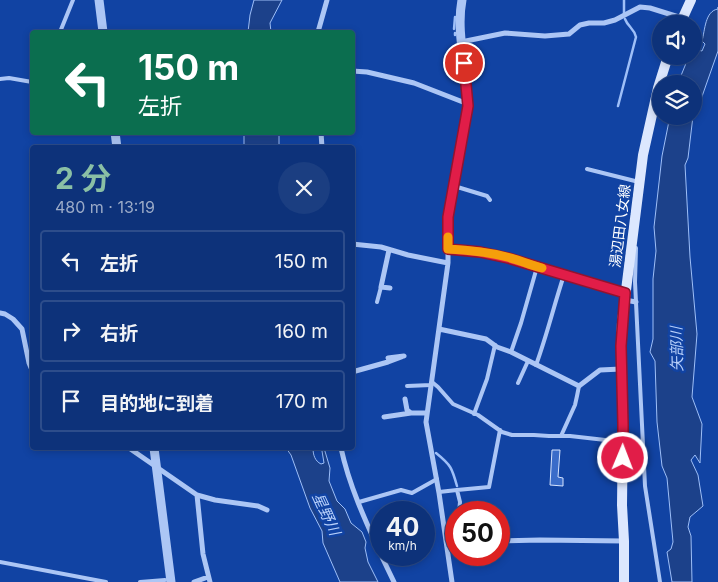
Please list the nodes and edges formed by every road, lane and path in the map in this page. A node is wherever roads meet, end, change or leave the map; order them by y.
1 (73, 0) edge
2 (99, 0) edge
3 (326, 0) edge
4 (462, 0) edge
5 (691, 0) edge
6 (667, 15) edge
7 (684, 15) edge
8 (61, 30) edge
9 (103, 30) edge
10 (318, 30) edge
11 (461, 42) junction
12 (665, 65) edge
13 (355, 71) edge
14 (0, 79) edge
15 (466, 80) joint
16 (30, 82) edge
17 (468, 104) junction
18 (587, 169) dead end
19 (640, 182) junction
20 (454, 186) junction
21 (490, 200) dead end
22 (635, 214) junction
23 (355, 244) edge
24 (448, 249) junction
25 (389, 250) junction
26 (448, 263) junction
27 (537, 267) junction
28 (564, 275) junction
29 (381, 287) junction
30 (390, 288) dead end
31 (625, 297) junction
32 (377, 302) dead end
33 (636, 302) junction
34 (0, 313) edge
35 (439, 329) junction
36 (495, 345) junction
37 (511, 352) junction
38 (388, 358) dead end
39 (528, 360) junction
40 (30, 365) edge
41 (536, 365) junction
42 (622, 369) junction
43 (355, 371) edge
44 (518, 383) dead end
45 (431, 384) junction
46 (406, 386) dead end
47 (579, 386) junction
48 (405, 399) dead end
49 (411, 413) junction
50 (427, 413) junction
51 (474, 414) junction
52 (384, 417) dead end
53 (500, 430) junction
54 (560, 436) junction
55 (623, 442) junction
56 (643, 442) junction
57 (131, 450) edge
58 (154, 450) edge
59 (341, 450) edge
60 (156, 465) junction
61 (437, 479) junction
62 (457, 490) junction
63 (439, 492) junction
64 (197, 495) junction
65 (460, 501) edge
66 (359, 502) junction
67 (267, 510) dead end
68 (370, 530) edge
69 (445, 533) edge
70 (510, 541) edge
71 (624, 541) junction
72 (0, 562) edge
73 (386, 566) edge
74 (450, 566) edge
75 (209, 579) edge
76 (168, 581) edge
77 (106, 582) edge
78 (140, 582) edge
79 (194, 582) edge
80 (394, 582) edge
81 (452, 582) edge
82 (624, 582) edge
83 (660, 582) edge

1 - 8 lane
2 - 9 street
3 - 10 street
4 - 11 street
5 - 7 main road
6 - 11 street
11 - 15 street
12 - 19 main road, 湯辺田八女線
13 - 17 street
14 - 16 lane
15 - 17 street
17 - 20 street
18 - 19 lane
19 - 22 main road, 湯辺田八女線
20 - 21 lane
20 - 24 street
22 - 31 main road, 湯辺田八女線
22 - 33 lane
23 - 25 street
24 - 26 street
24 - 27 street
25 - 26 street
25 - 29 street
26 - 35 street
27 - 28 street
27 - 37 lane
28 - 31 street
28 - 41 lane
29 - 30 street
29 - 32 lane
31 - 33 street
31 - 42 main road, 湯辺田八女線
33 - 56 lane
34 - 40 street
35 - 36 street
35 - 45 street
36 - 37 street
36 - 51 lane
37 - 39 street
38 - 43 street
39 - 41 street
39 - 44 lane
41 - 47 street
42 - 47 street
42 - 55 main road, 湯辺田八女線
45 - 46 lane
45 - 50 street
45 - 51 lane
47 - 54 lane
48 - 49 street
49 - 50 street
49 - 52 street
50 - 61 street
51 - 53 lane
53 - 54 lane
53 - 62 lane
54 - 55 lane
55 - 56 lane
55 - 71 main road, 湯辺田八女線
56 - 83 lane
57 - 60 street
58 - 60 street
59 - 66 street
60 - 64 street
60 - 76 street
61 - 63 street
61 - 66 lane
62 - 63 lane
62 - 65 lane
63 - 69 street
64 - 67 street
64 - 75 street
66 - 68 street
70 - 71 street
71 - 82 main road, 湯辺田八女線
72 - 77 lane
73 - 80 street
74 - 81 street
75 - 79 street
76 - 78 lane

